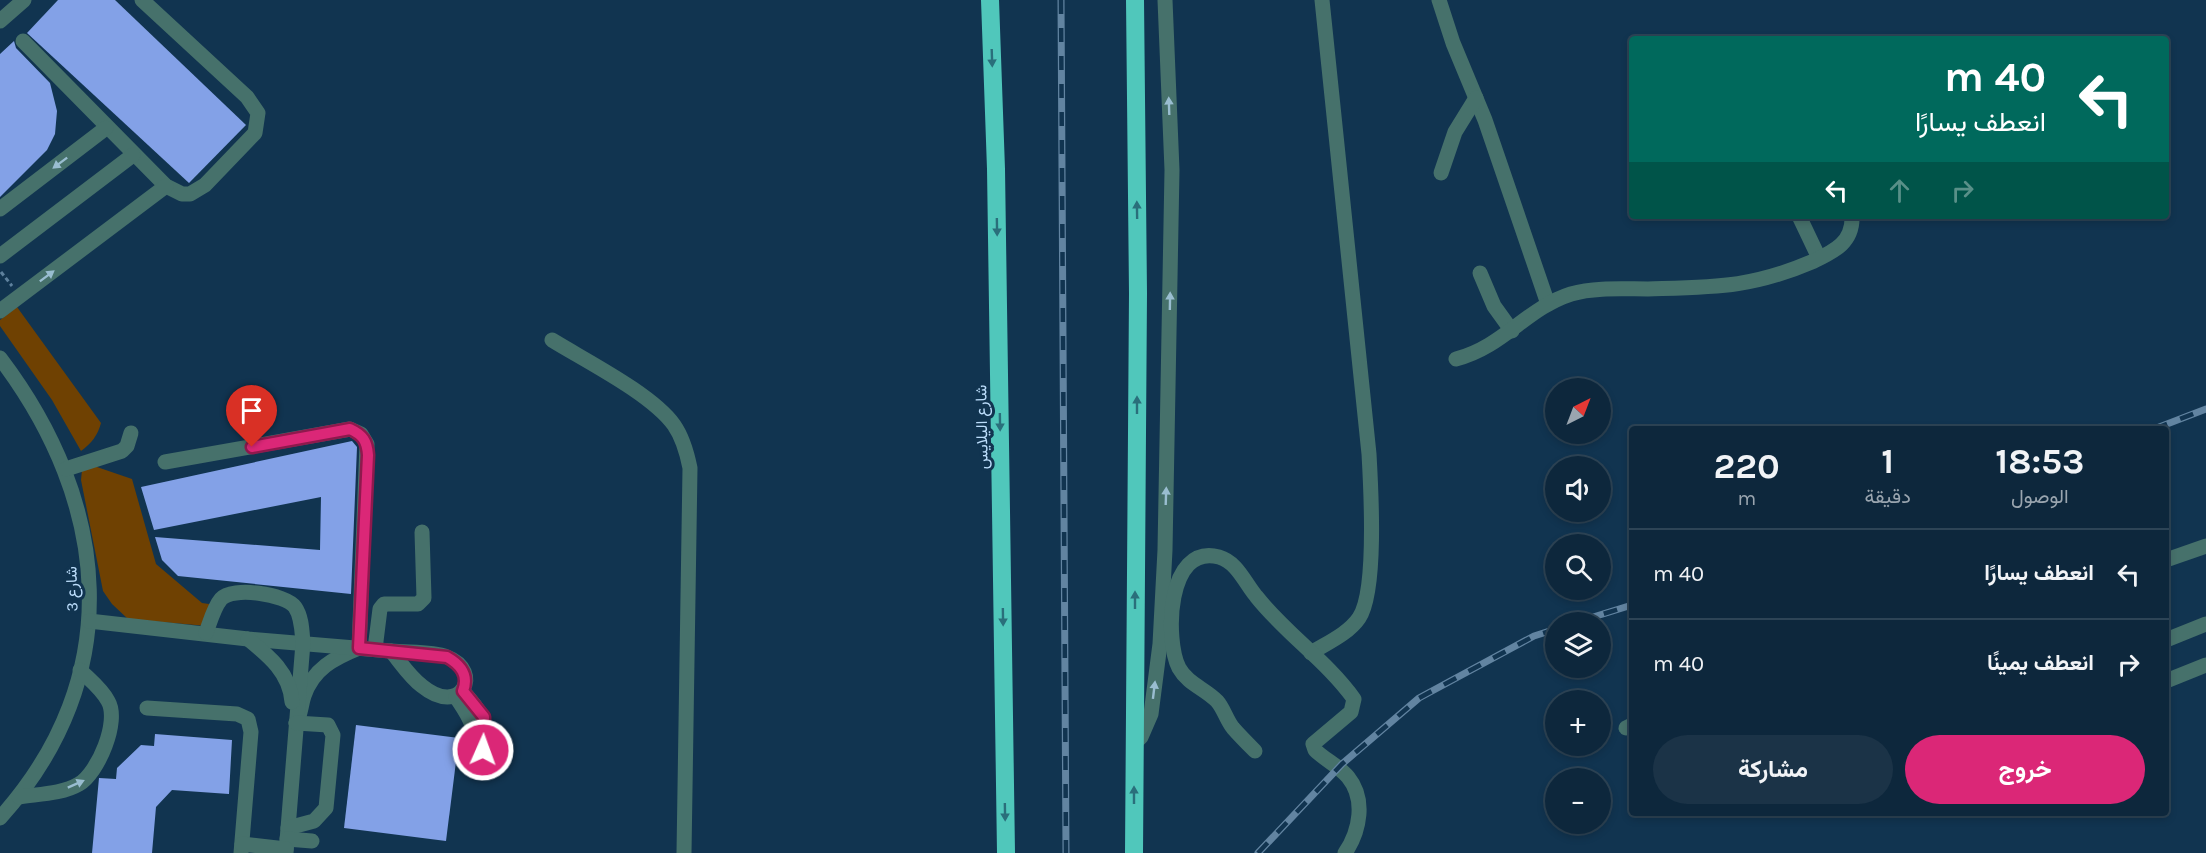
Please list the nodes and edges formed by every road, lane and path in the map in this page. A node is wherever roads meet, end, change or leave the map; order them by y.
1 (24, 0) edge
2 (142, 0) edge
3 (990, 0) edge
4 (1135, 0) edge
5 (1165, 0) edge
6 (1322, 0) edge
7 (1439, 0) edge
8 (0, 21) edge
9 (23, 41) dead end
10 (1476, 98) junction
11 (106, 128) junction
12 (133, 155) junction
13 (1441, 173) dead end
14 (166, 186) junction
15 (0, 209) edge
16 (1800, 219) edge
17 (1852, 219) edge
18 (0, 256) edge
19 (1819, 258) junction
20 (1480, 273) dead end
21 (1548, 304) junction
22 (0, 311) edge
23 (1512, 331) junction
24 (552, 340) dead end
25 (0, 358) edge
26 (1456, 358) dead end
27 (131, 433) dead end
28 (165, 462) dead end
29 (66, 469) junction
30 (422, 532) dead end
31 (2206, 546) edge
32 (2169, 559) edge
33 (89, 621) junction
34 (2206, 624) edge
35 (206, 633) junction
36 (248, 639) junction
37 (2169, 639) edge
38 (303, 644) junction
39 (359, 648) junction
40 (375, 649) junction
41 (391, 651) junction
42 (1311, 653) junction
43 (2206, 665) edge
44 (80, 670) junction
45 (2169, 680) edge
46 (459, 694) junction
47 (147, 708) dead end
48 (296, 723) junction
49 (1134, 744) junction
50 (1255, 751) dead end
51 (469, 757) dead end
52 (19, 797) junction
53 (0, 818) edge
54 (313, 837) dead end
55 (287, 840) edge
56 (242, 848) edge
57 (684, 853) edge
58 (1006, 853) edge
59 (1134, 853) edge
60 (1345, 853) edge

1 - 8 street
2 - 14 street
3 -> 58 highway, شارع اليلايس
49 -> 4 highway
49 -> 5 street
6 - 42 street
7 - 10 street
9 - 11 street
10 - 13 street
10 - 21 street
11 - 12 street
11 -> 15 street
12 - 14 street
12 - 18 street
22 -> 14 street
16 - 19 street
17 - 19 street
19 - 21 street
20 - 23 street
21 - 23 street
23 - 26 street
24 - 57 street
25 - 29 street, شارع 3
27 - 29 street
28 - 39 street
29 - 33 street, شارع 3
30 - 40 street
31 - 32 street
33 - 35 street
33 - 44 street, شارع 3
34 - 37 street
35 - 36 street
35 - 38 street
36 - 38 street
36 - 48 street
38 - 39 street
38 - 48 street
39 - 40 street
39 - 48 street
40 - 41 street
41 - 46 street
41 - 46 street
42 - 50 street
42 - 60 street
43 - 45 street
44 - 52 street, شارع 3
52 -> 44 street
46 - 51 street
47 - 56 street
48 - 55 street
48 - 55 street
59 -> 49 highway
52 - 53 street, شارع 3
54 - 55 street
55 - 56 street

